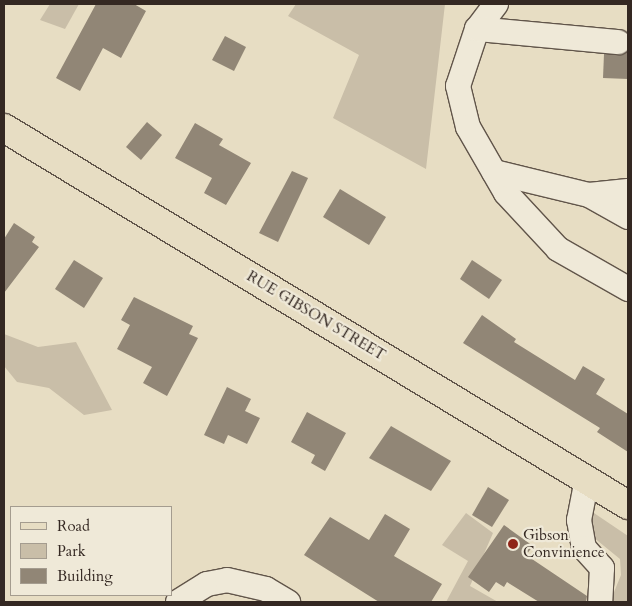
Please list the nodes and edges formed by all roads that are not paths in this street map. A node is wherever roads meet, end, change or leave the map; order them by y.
1 (496, 4) edge
2 (476, 29) junction
3 (618, 42) dead end
4 (4, 128) edge
5 (494, 172) junction
6 (628, 190) edge
7 (589, 195) junction
8 (628, 217) edge
9 (628, 289) edge
10 (587, 480) junction
11 (623, 505) edge
12 (178, 602) edge
13 (288, 602) edge
14 (600, 602) edge

1 - 2 street
2 - 3 street
2 - 5 street
4 - 10 main road, RUE GIBSON STREET
5 - 7 street
5 - 9 street
6 - 7 street
7 - 8 street
10 - 11 main road, RUE GIBSON STREET
10 - 14 street
12 - 13 street

